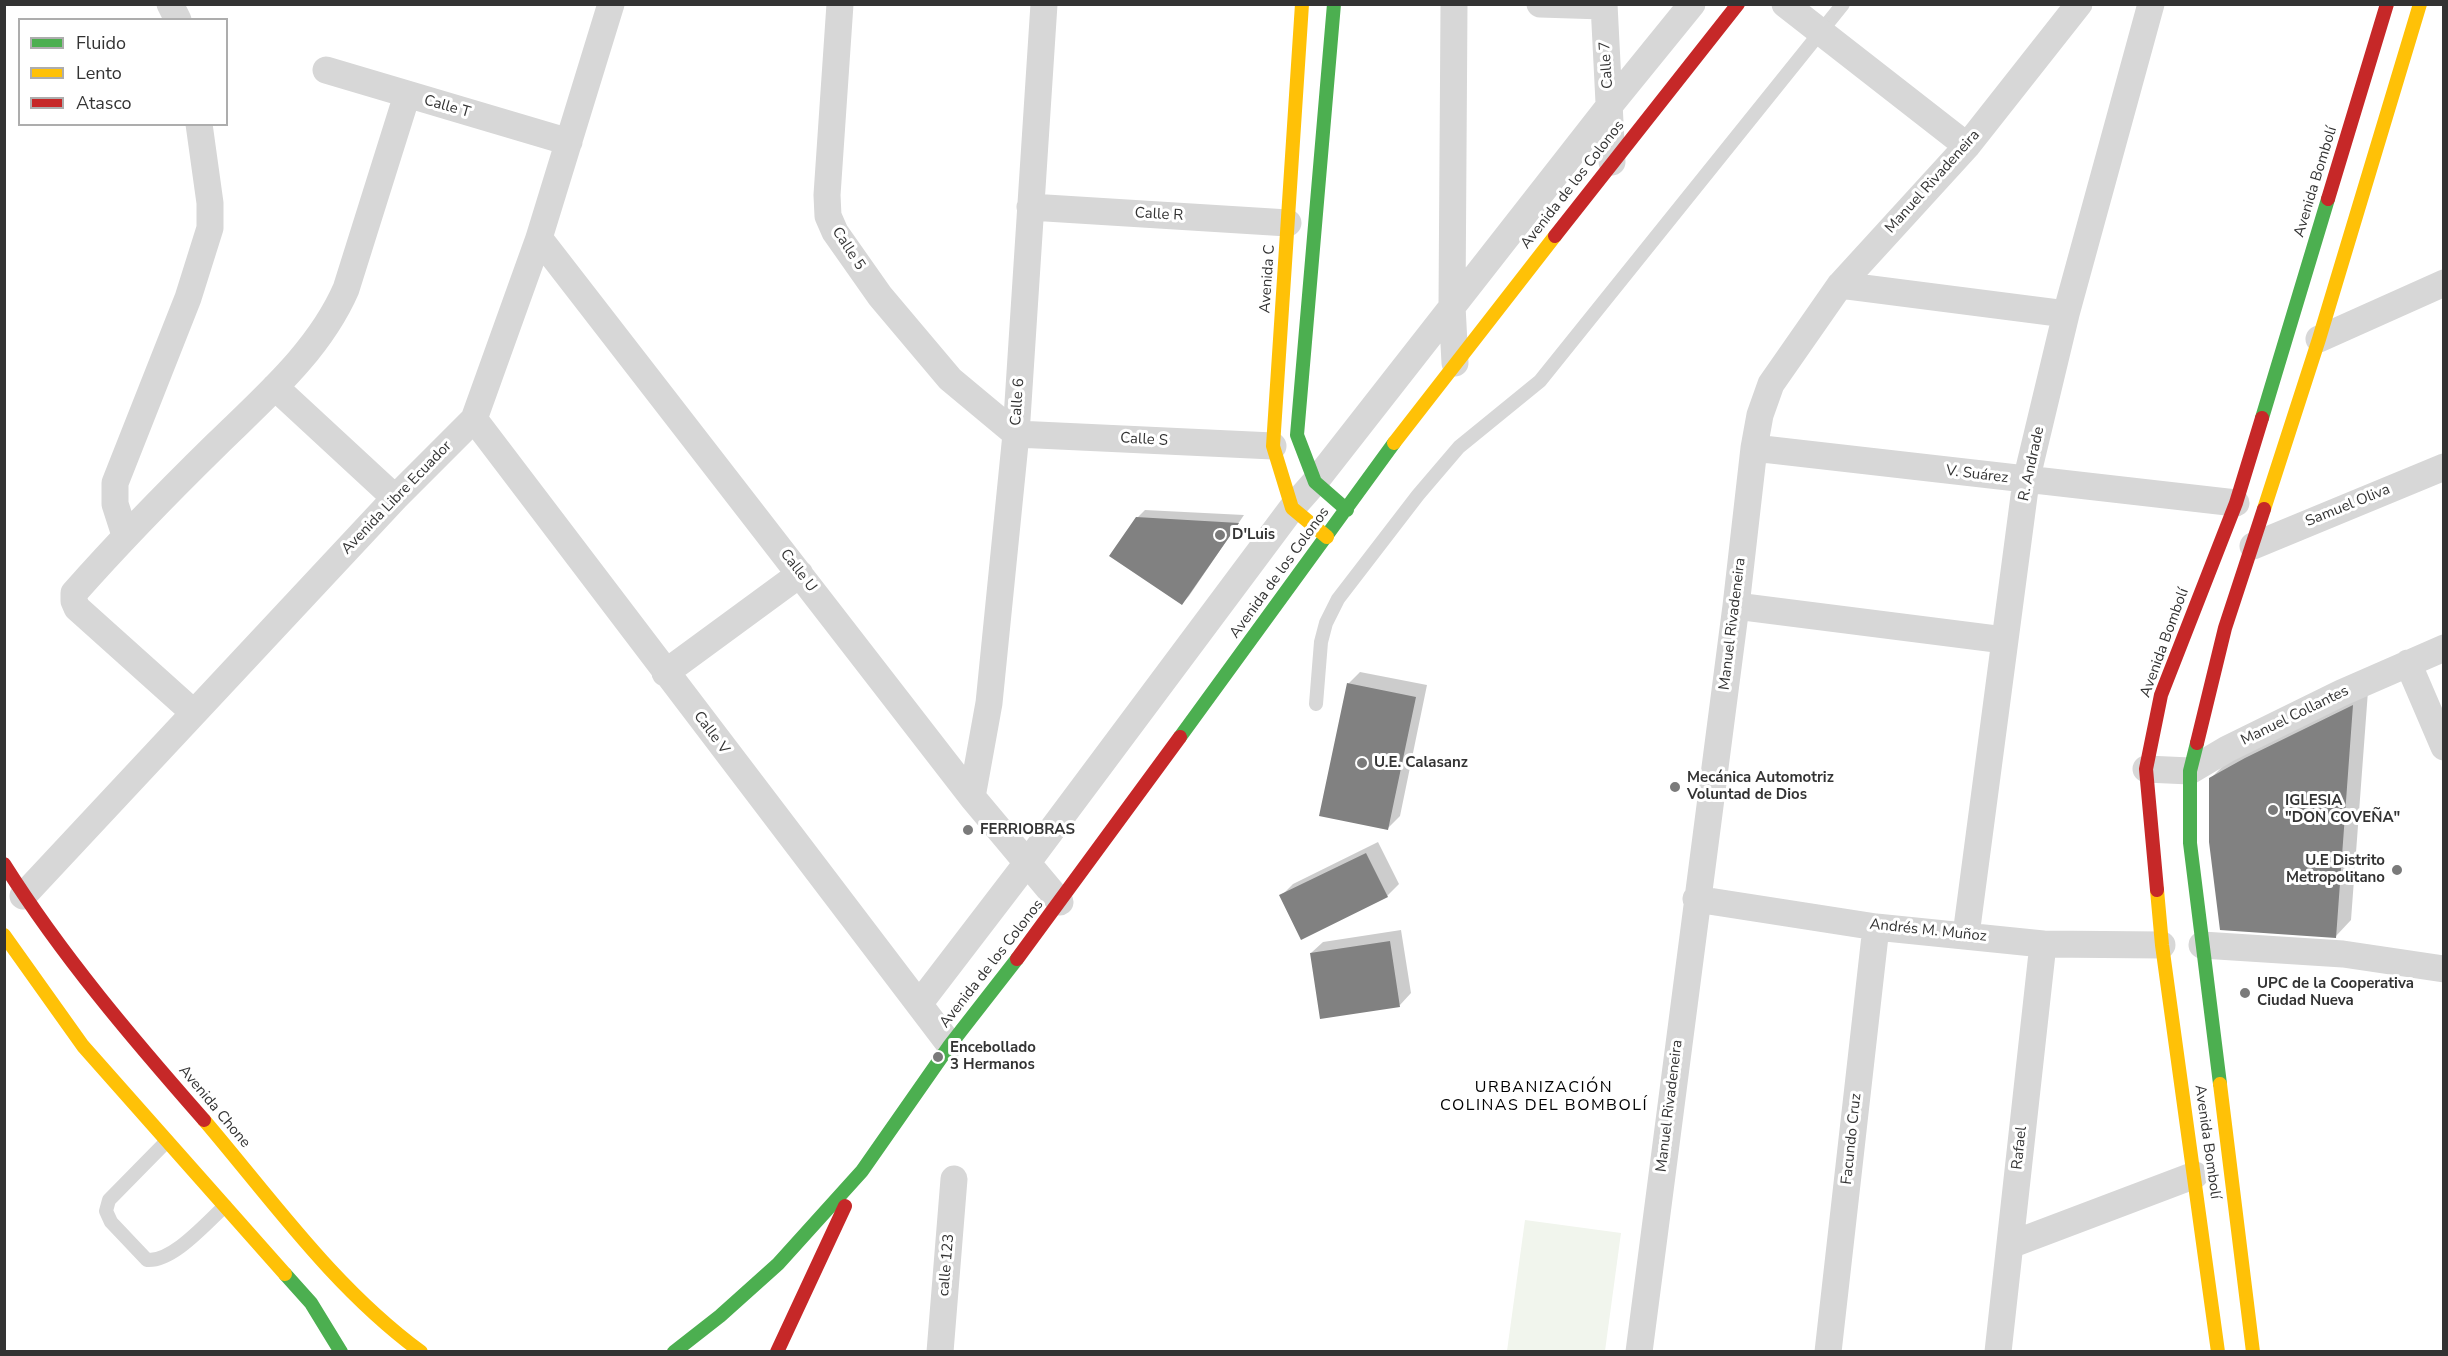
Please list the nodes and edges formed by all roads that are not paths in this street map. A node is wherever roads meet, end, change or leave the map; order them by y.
1 (170, 4) edge
2 (611, 4) edge
3 (840, 4) edge
4 (1044, 4) edge
5 (1302, 4) edge
6 (1334, 4) edge
7 (1454, 4) edge
8 (1540, 4) edge
9 (1692, 4) edge
10 (1738, 4) edge
11 (1785, 4) edge
12 (1843, 4) edge
13 (2079, 4) edge
14 (2151, 4) edge
15 (2386, 4) edge
16 (2420, 4) edge
17 (1604, 5) edge
18 (176, 18) edge
19 (1821, 32) junction
20 (326, 70) dead end
21 (407, 95) junction
22 (1610, 105) junction
23 (199, 126) edge
24 (569, 141) junction
25 (1967, 146) junction
26 (1612, 162) junction
27 (1030, 207) junction
28 (1288, 223) junction
29 (538, 238) junction
30 (2444, 283) edge
31 (1840, 285) junction
32 (1452, 306) junction
33 (2066, 314) junction
34 (2319, 339) junction
35 (1455, 363) junction
36 (275, 387) junction
37 (474, 418) junction
38 (1016, 434) junction
39 (1274, 446) junction
40 (1754, 448) junction
41 (2444, 467) edge
42 (2026, 481) junction
43 (1315, 482) junction
44 (395, 498) junction
45 (2236, 503) junction
46 (1292, 508) junction
47 (1347, 510) junction
48 (125, 535) junction
49 (1327, 537) junction
50 (2253, 546) junction
51 (800, 574) junction
52 (1736, 606) junction
53 (2004, 640) junction
54 (2444, 648) edge
55 (2408, 663) junction
56 (665, 673) junction
57 (1316, 704) dead end
58 (194, 713) junction
59 (2444, 747) edge
60 (2146, 769) junction
61 (2190, 771) junction
62 (972, 797) junction
63 (1027, 863) junction
64 (4, 864) edge
65 (23, 896) junction
66 (1696, 899) junction
67 (1060, 902) junction
68 (1876, 927) junction
69 (4, 935) edge
70 (1966, 935) junction
71 (2043, 944) junction
72 (2162, 945) junction
73 (2202, 945) junction
74 (2444, 969) edge
75 (918, 1004) junction
76 (950, 1045) junction
77 (167, 1141) junction
78 (862, 1171) junction
79 (2195, 1175) junction
80 (954, 1179) dead end
81 (225, 1206) junction
82 (2010, 1245) junction
83 (2212, 1349) edge
84 (341, 1352) edge
85 (421, 1352) edge
86 (674, 1352) edge
87 (777, 1352) edge
88 (940, 1352) edge
89 (1639, 1352) edge
90 (1828, 1352) edge
91 (1998, 1352) edge
92 (2253, 1352) edge

1 - 18 street
2 - 24 street, Avenida Libre Ecuador
3 - 38 street, Calle 5
4 - 27 street, Calle 6
5 - 28 main road, Avenida C
6 - 43 main road
7 - 32 street
8 - 17 street
9 - 22 street
10 - 26 main road, Avenida de los Colonos
11 - 19 street
12 - 19 lane
13 - 25 street, Manuel Rivadeneira
14 - 33 street, R. Andrade
15 - 45 main road, Avenida Bombolí
16 - 34 main road, Avenida Bombolí
17 - 22 street, Calle 7
19 - 25 street
19 - 57 lane
20 - 21 street, Calle T
21 - 24 street, Calle T
21 - 36 street
22 - 26 street, Calle 7
22 - 32 street
23 - 48 street
24 - 29 street, Avenida Libre Ecuador
25 - 31 street, Manuel Rivadeneira
26 - 35 main road, Avenida de los Colonos
27 - 28 street, Calle R
27 - 38 street, Calle 6
28 - 39 main road, Avenida C
29 - 37 street, Avenida Libre Ecuador
29 - 51 street, Calle U
30 - 34 street
31 - 33 street
31 - 40 street, Manuel Rivadeneira
32 - 35 street
32 - 43 street
33 - 42 street, R. Andrade
34 - 50 main road, Avenida Bombolí
35 - 47 main road, Avenida de los Colonos
36 - 44 street
36 - 48 street
37 - 44 street, Avenida Libre Ecuador
37 - 56 street, Calle V
38 - 39 street, Calle S
38 - 62 street, Calle 6
39 - 46 main road, Avenida C
40 - 42 street, V. Suárez
40 - 52 street, Manuel Rivadeneira
41 - 50 street, Samuel Oliva
42 - 45 street, V. Suárez
42 - 53 street, R. Andrade
43 - 46 street
43 - 47 main road
44 - 58 street, Avenida Libre Ecuador
45 - 60 main road, Avenida Bombolí
46 - 49 main road
46 - 63 street
47 - 49 main road, Avenida de los Colonos
48 - 58 street
49 - 67 main road, Avenida de los Colonos
50 - 61 main road, Avenida Bombolí
51 - 56 street
51 - 62 street, Calle U
52 - 53 street
52 - 66 street, Manuel Rivadeneira
53 - 70 street, R. Andrade
54 - 55 street, Manuel Collantes
55 - 59 street
55 - 61 street, Manuel Collantes
56 - 75 street, Calle V
58 - 65 street, Avenida Libre Ecuador
60 - 61 street
60 - 72 main road, Avenida Bombolí
61 - 73 main road, Avenida Bombolí
62 - 63 street, Calle U
63 - 67 street, Calle U
63 - 75 street
64 - 65 main road, Avenida Chone
65 - 85 main road, Avenida Chone
66 - 68 street, Andrés M. Muñoz
66 - 89 street, Manuel Rivadeneira
67 - 76 main road, Avenida de los Colonos
68 - 70 street, Andrés M. Muñoz
68 - 90 street, Facundo Cruz
69 - 77 main road
70 - 71 street, Andrés M. Muñoz
71 - 72 street, Andrés M. Muñoz
71 - 82 street, Rafael
72 - 79 main road, Avenida Bombolí
73 - 74 street
73 - 92 main road, Avenida Bombolí
75 - 76 street, Calle V
76 - 78 main road, Avenida de los Colonos
77 - 81 main road
77 - 81 lane
78 - 86 main road, Avenida de los Colonos
78 - 87 main road, Avenida de los Colonos
79 - 82 street
79 - 83 main road, Avenida Bombolí
80 - 88 street, calle 123
81 - 84 main road
82 - 91 street, Rafael

